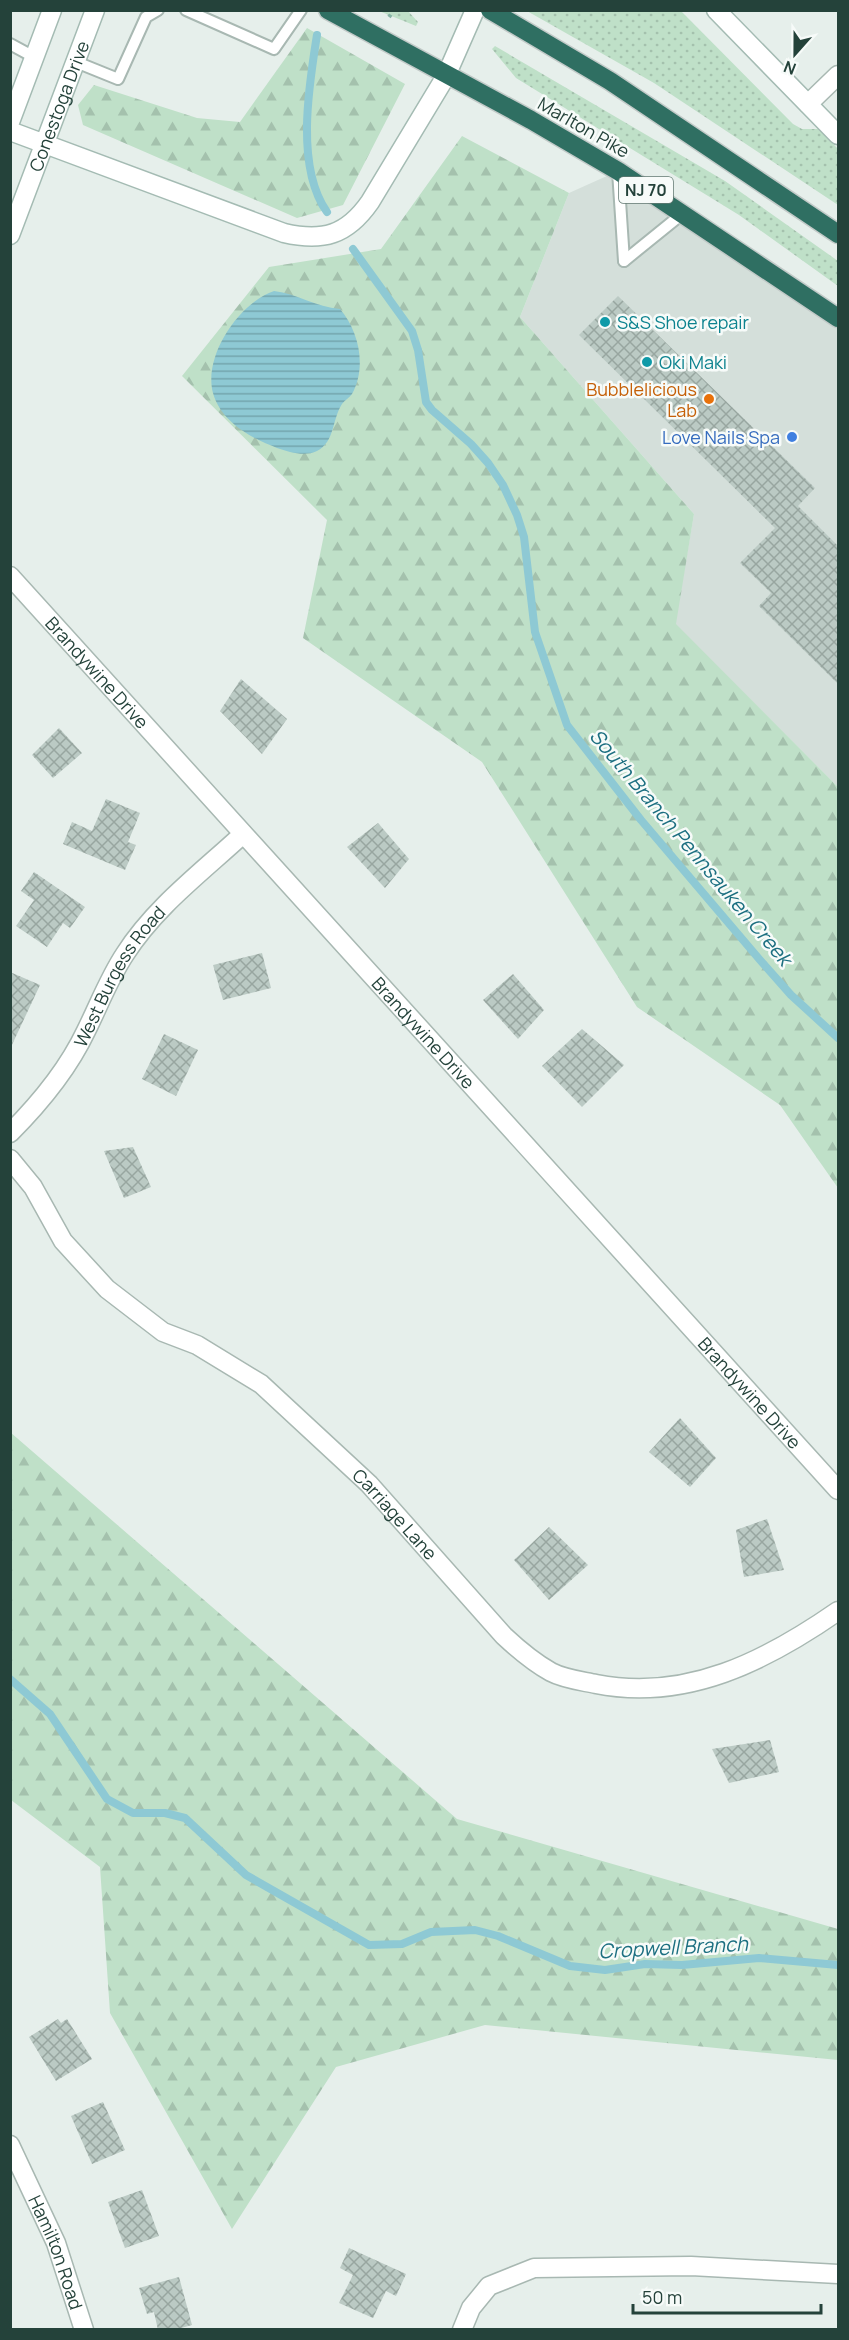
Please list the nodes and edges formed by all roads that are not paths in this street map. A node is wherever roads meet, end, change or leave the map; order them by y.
1 (51, 10) edge
2 (95, 10) edge
3 (158, 10) edge
4 (186, 10) edge
5 (301, 10) edge
6 (328, 10) edge
7 (475, 10) edge
8 (490, 10) edge
9 (716, 10) edge
10 (10, 44) edge
11 (34, 57) junction
12 (76, 62) junction
13 (838, 75) edge
14 (446, 76) junction
15 (808, 104) junction
16 (12, 115) edge
17 (10, 131) edge
18 (838, 135) edge
19 (45, 145) junction
20 (618, 171) junction
21 (682, 214) junction
22 (838, 234) edge
23 (10, 235) edge
24 (838, 318) edge
25 (10, 576) edge
26 (243, 834) junction
27 (10, 1133) edge
28 (10, 1159) edge
29 (838, 1490) edge
30 (838, 1611) edge
31 (10, 2145) edge
32 (838, 2274) edge
33 (84, 2330) edge
34 (462, 2330) edge

1 - 11 street
2 - 12 street, Conestoga Drive
3 - 12 lane
4 - 5 lane
6 - 14 highway, Marlton Pike / NJ 70
7 - 14 street
8 - 22 highway
9 - 15 street
10 - 11 lane
11 - 16 street
12 - 19 street, Conestoga Drive
13 - 15 street
14 - 19 street
14 - 20 highway, Marlton Pike / NJ 70
15 - 18 street
17 - 19 street
19 - 23 street, Conestoga Drive
20 - 21 highway, Marlton Pike / NJ 70
20 - 21 lane
21 - 24 highway, Marlton Pike / NJ 70
25 - 26 street, Brandywine Drive
26 - 27 street, West Burgess Road
26 - 29 street, Brandywine Drive
28 - 30 street, Carriage Lane
31 - 33 street, Hamilton Road
32 - 34 street

